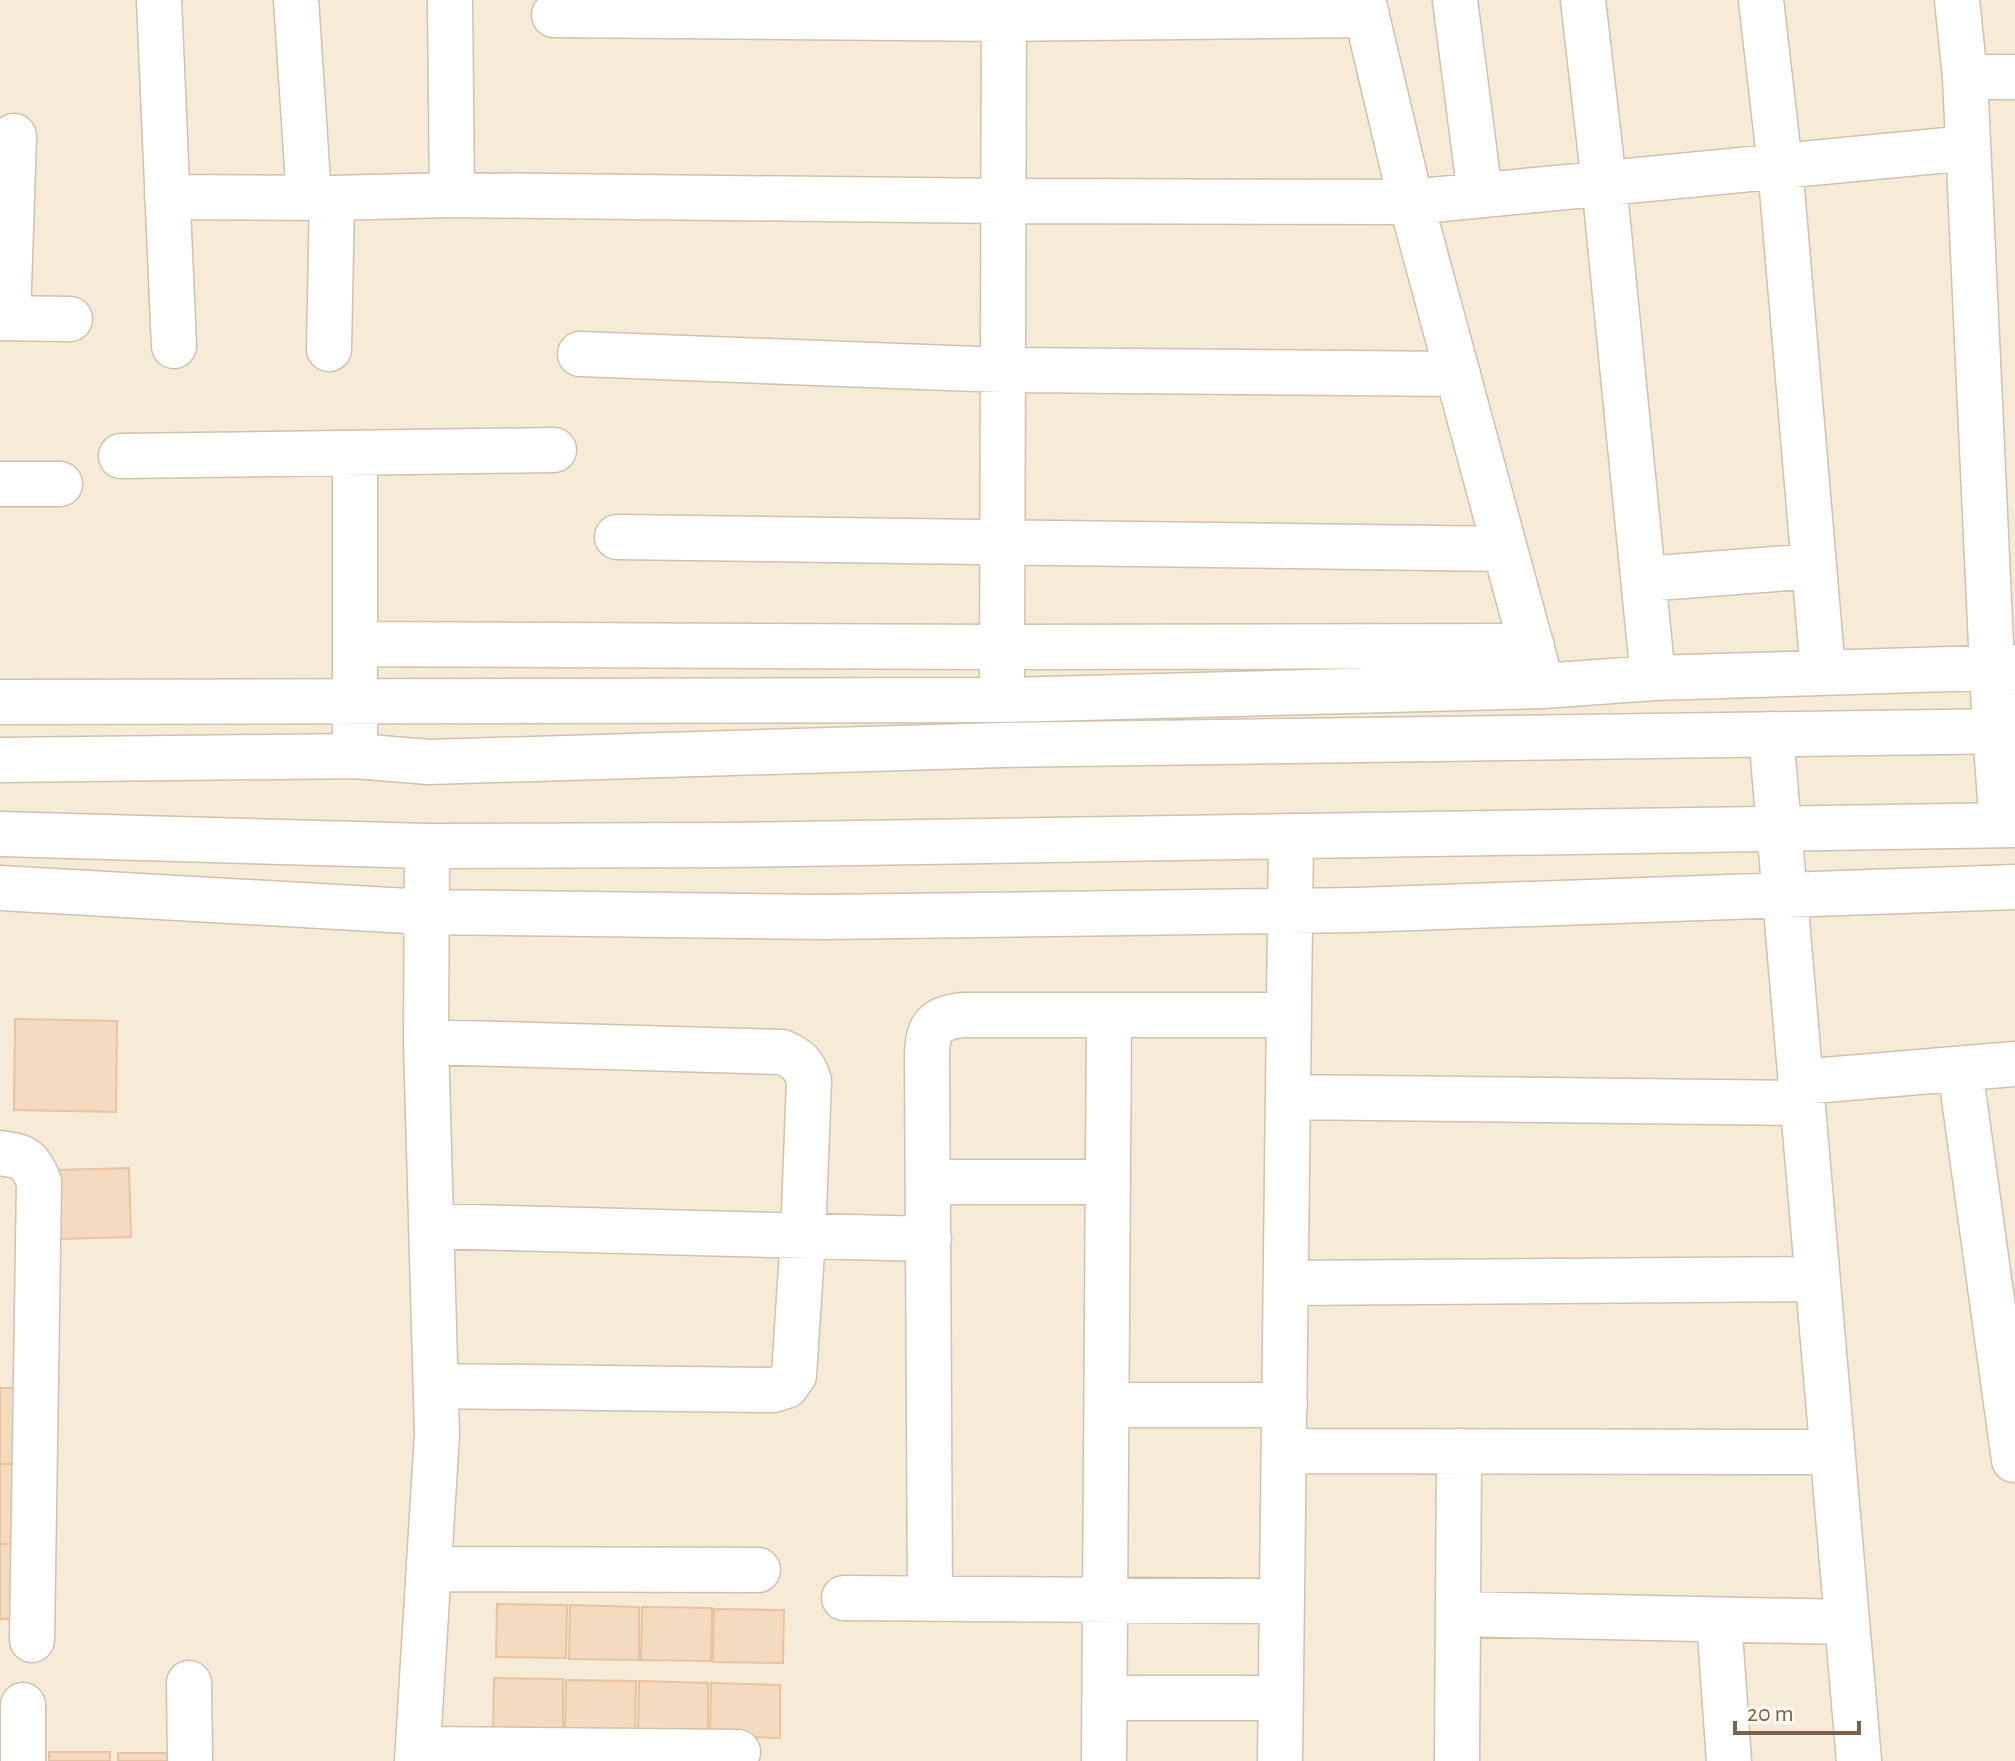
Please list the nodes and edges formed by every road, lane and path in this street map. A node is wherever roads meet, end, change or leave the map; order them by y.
1 (159, 0) edge
2 (296, 0) edge
3 (450, 0) edge
4 (1455, 0) edge
5 (1583, 0) edge
6 (1761, 0) edge
7 (1957, 0) edge
8 (1365, 8) edge
9 (1004, 9) edge
10 (554, 15) dead end
11 (1965, 77) junction
12 (2015, 77) edge
13 (14, 136) dead end
14 (1968, 148) junction
15 (1780, 166) junction
16 (1604, 183) junction
17 (452, 195) junction
18 (1480, 195) junction
19 (167, 197) junction
20 (320, 198) junction
21 (1004, 201) junction
22 (1411, 202) junction
23 (4, 318) edge
24 (70, 319) dead end
25 (174, 346) dead end
26 (329, 349) dead end
27 (580, 354) dead end
28 (1003, 370) junction
29 (1458, 374) junction
30 (554, 450) dead end
31 (355, 453) junction
32 (121, 456) dead end
33 (0, 484) edge
34 (60, 484) dead end
35 (617, 537) dead end
36 (1002, 542) junction
37 (1505, 549) junction
38 (1814, 566) junction
39 (1644, 579) junction
40 (355, 644) junction
41 (1002, 647) junction
42 (1537, 666) junction
43 (2004, 667) edge
44 (1823, 672) junction
45 (1653, 678) junction
46 (1002, 700) junction
47 (0, 702) edge
48 (356, 702) junction
49 (2005, 731) edge
50 (1771, 734) junction
51 (1556, 738) junction
52 (1002, 745) junction
53 (355, 756) junction
54 (0, 760) edge
55 (2009, 825) edge
56 (1779, 829) junction
57 (0, 834) edge
58 (1291, 836) junction
59 (427, 846) junction
60 (2015, 887) edge
61 (0, 888) edge
62 (1784, 895) junction
63 (1290, 910) junction
64 (426, 912) junction
65 (1109, 1015) junction
66 (1288, 1015) junction
67 (426, 1042) junction
68 (2015, 1064) edge
69 (1960, 1069) junction
70 (1801, 1092) junction
71 (1288, 1097) junction
72 (0, 1153) edge
73 (928, 1182) junction
74 (1108, 1182) junction
75 (431, 1226) junction
76 (803, 1237) junction
77 (929, 1239) junction
78 (1817, 1279) junction
79 (1286, 1283) junction
80 (436, 1386) junction
81 (1107, 1405) junction
82 (1285, 1405) junction
83 (1284, 1451) junction
84 (1459, 1451) junction
85 (1831, 1452) junction
86 (2014, 1460) edge
87 (429, 1569) junction
88 (758, 1570) dead end
89 (844, 1598) dead end
90 (930, 1598) junction
91 (1105, 1600) junction
92 (1282, 1601) junction
93 (1458, 1614) junction
94 (1719, 1620) junction
95 (1846, 1622) junction
96 (32, 1640) dead end
97 (189, 1683) dead end
98 (1105, 1698) junction
99 (1281, 1698) junction
100 (23, 1705) dead end
101 (738, 1752) dead end
102 (417, 1755) edge
103 (23, 1761) edge
104 (190, 1761) edge
105 (1104, 1761) edge
106 (1280, 1761) edge
107 (1457, 1761) edge
108 (1729, 1761) edge
109 (1859, 1761) edge

1 - 19 street
2 - 20 street
3 - 17 street
4 - 18 street
5 - 16 street
6 - 15 street
7 - 11 street
8 - 9 street
8 - 22 street
9 - 10 street
9 - 21 street
11 - 12 street
11 - 14 street
13 - 23 street
14 - 15 street
14 - 43 street
15 - 16 street
15 - 38 street
16 - 18 street
16 - 39 street
17 - 20 street
17 - 21 street
18 - 22 street
19 - 20 street
19 - 25 street
20 - 26 street
21 - 22 street
21 - 28 street
22 - 29 street
23 - 24 street
27 - 28 street
28 - 29 street
28 - 36 street
29 - 37 street
30 - 31 street
31 - 32 street
31 - 40 street
33 - 34 street
35 - 36 street
36 - 37 street
36 - 41 street
37 - 42 street
38 - 39 street
38 - 44 street
39 - 45 street
40 - 41 street
40 - 48 street
41 - 42 street
41 - 46 street
42 - 45 street
42 - 46 street
42 - 51 street
43 - 44 street
43 - 49 street
44 - 45 street
46 - 48 street
46 - 52 street
47 - 48 street
48 - 53 street
49 - 50 street
49 - 55 street
50 - 51 street
50 - 56 street
51 - 52 street
52 - 53 street
53 - 54 street
55 - 56 street
56 - 58 street
56 - 62 street
57 - 59 street
58 - 59 street
58 - 63 street
59 - 64 street
60 - 62 street
61 - 64 street
62 - 63 street
62 - 70 street
63 - 64 street
63 - 66 street
64 - 67 street
65 - 66 street
65 - 73 street
65 - 74 street
66 - 71 street
67 - 75 street
67 - 76 street
68 - 69 street
69 - 70 street
69 - 86 street
70 - 71 street
70 - 78 street
71 - 79 street
72 - 96 street
73 - 74 street
73 - 77 street
74 - 81 street
75 - 76 street
75 - 80 street
76 - 77 street
76 - 80 street
77 - 90 street
78 - 79 street
78 - 85 street
79 - 82 street
80 - 87 street
81 - 82 street
81 - 91 street
82 - 83 street
83 - 84 street
83 - 92 street
84 - 85 street
84 - 93 street
85 - 95 street
87 - 88 street
87 - 102 street
89 - 90 street
90 - 91 street
91 - 92 street
91 - 98 street
92 - 99 street
93 - 94 street
93 - 107 street
94 - 95 street
94 - 108 street
95 - 109 street
97 - 104 street
98 - 99 street
98 - 105 street
99 - 106 street
100 - 103 street
101 - 102 street

